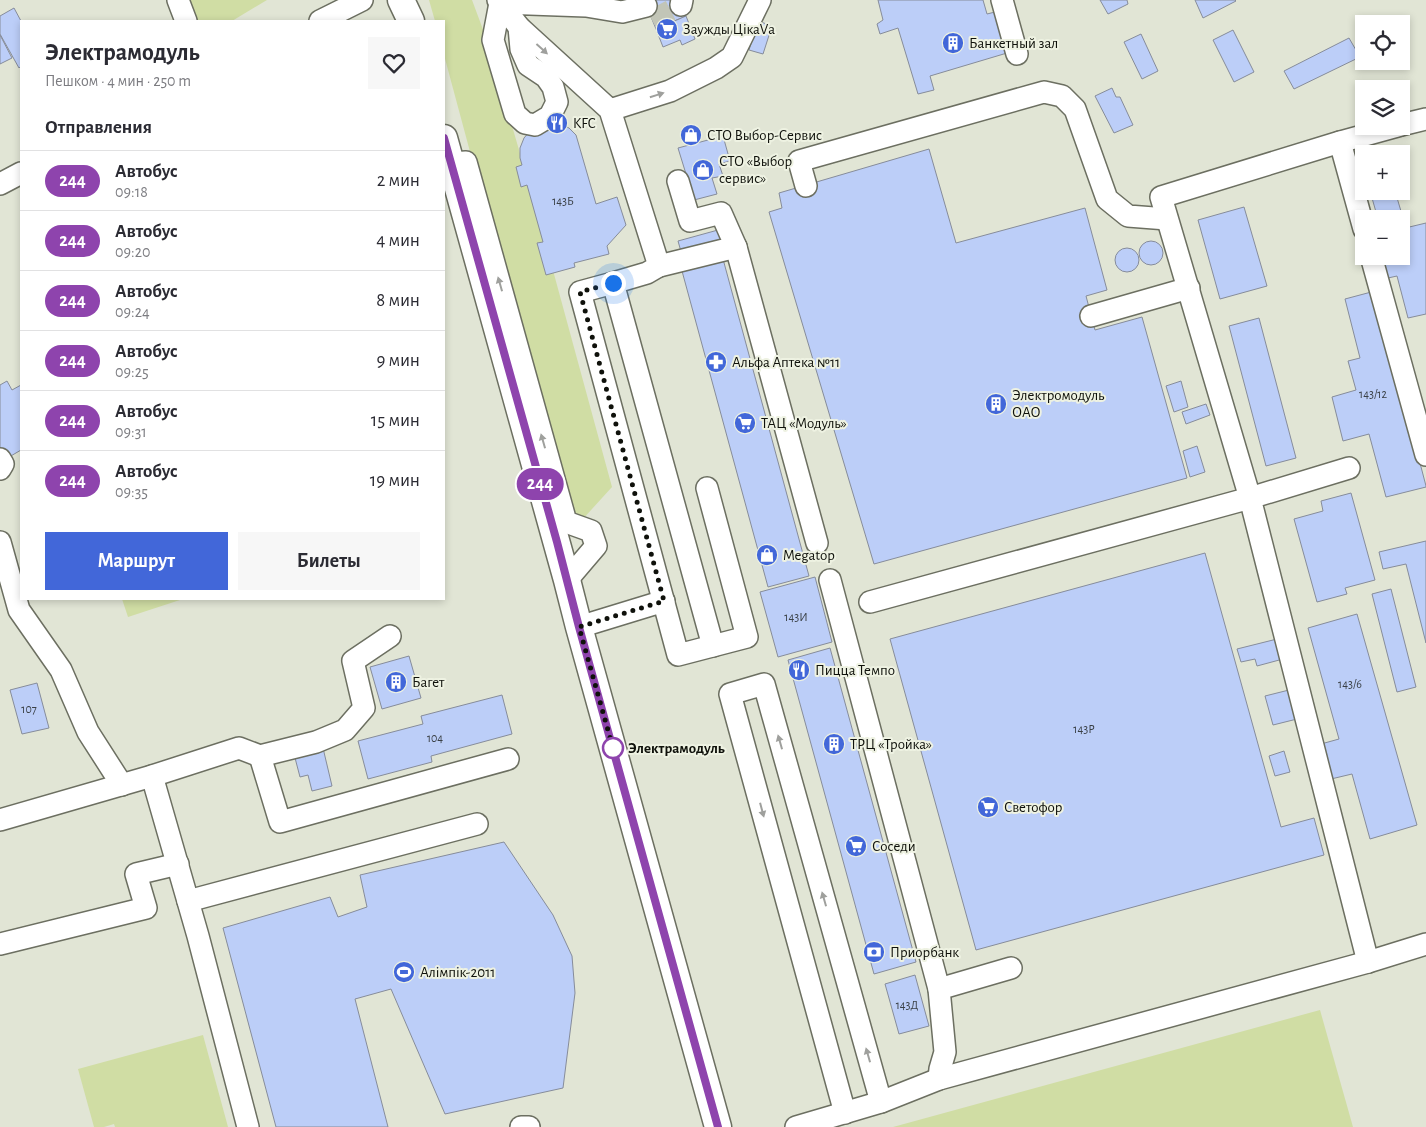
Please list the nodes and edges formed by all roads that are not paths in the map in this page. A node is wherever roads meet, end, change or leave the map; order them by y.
1 (178, 0) edge
2 (362, 0) edge
3 (401, 0) edge
4 (408, 0) edge
5 (760, 0) edge
6 (1002, 0) edge
7 (499, 2) edge
8 (550, 3) edge
9 (615, 6) edge
10 (649, 13) tunnel mouth
11 (186, 20) edge
12 (322, 20) edge
13 (411, 20) edge
14 (411, 20) edge
15 (519, 27) junction
16 (1017, 54) dead end
17 (610, 110) junction
18 (1426, 119) edge
19 (1410, 123) edge
20 (1366, 135) edge
21 (445, 142) edge
22 (1340, 142) junction
23 (451, 163) junction
24 (20, 174) edge
25 (678, 181) dead end
26 (0, 184) edge
27 (806, 186) dead end
28 (1359, 210) edge
29 (1167, 219) junction
30 (736, 247) junction
31 (1374, 265) edge
32 (659, 266) junction
33 (613, 283) junction
34 (1189, 288) junction
35 (1091, 316) dead end
36 (1422, 424) edge
37 (1426, 455) edge
38 (0, 459) edge
39 (1349, 468) dead end
40 (0, 469) edge
41 (707, 488) dead end
42 (1250, 498) junction
43 (0, 542) edge
44 (817, 543) dead end
45 (567, 580) junction
46 (830, 580) dead end
47 (664, 601) junction
48 (870, 602) dead end
49 (579, 627) junction
50 (390, 636) dead end
51 (713, 646) junction
52 (260, 756) junction
53 (508, 759) dead end
54 (152, 776) junction
55 (122, 785) junction
56 (0, 820) edge
57 (477, 824) dead end
58 (178, 864) junction
59 (188, 902) junction
60 (0, 944) edge
61 (1426, 944) edge
62 (1368, 962) junction
63 (1011, 968) dead end
64 (939, 989) junction
65 (939, 1079) junction
66 (881, 1102) junction
67 (845, 1113) junction
68 (248, 1127) edge
69 (521, 1127) edge
70 (529, 1127) edge
71 (718, 1127) edge
72 (796, 1127) edge

1 - 11 street
2 - 12 street
3 - 13 main road
4 - 14 main road
17 -> 5 street
6 - 16 street
7 - 8 street
7 - 15 street
7 - 15 street
8 - 9 street
9 - 10 street
15 -> 17 street
17 - 32 street
18 - 19 street
20 - 22 street
21 - 23 main road
22 - 28 street
22 - 29 street
23 - 45 main road
45 -> 23 street
24 - 26 street
25 - 30 street
27 - 29 street
29 - 34 street
30 - 32 street
30 - 44 street
31 - 36 street
32 - 33 street
33 - 47 street
33 - 51 street
34 - 35 street
34 - 42 street
36 - 37 street
38 - 40 street
39 - 42 street
41 - 51 street
42 - 48 street
42 - 62 street
43 - 55 street
45 - 49 main road
46 - 64 street
47 - 49 street
47 - 51 street
49 - 71 main road
50 - 52 street
52 - 53 street
52 - 54 street
54 - 55 street
54 - 58 street
55 - 56 street
57 - 59 street
58 - 59 street
58 - 60 street
59 - 68 street
61 - 62 street
62 - 65 street
63 - 64 street
64 - 65 street
65 - 66 street
66 - 67 street
66 -> 67 street
67 - 72 street
69 - 70 street

